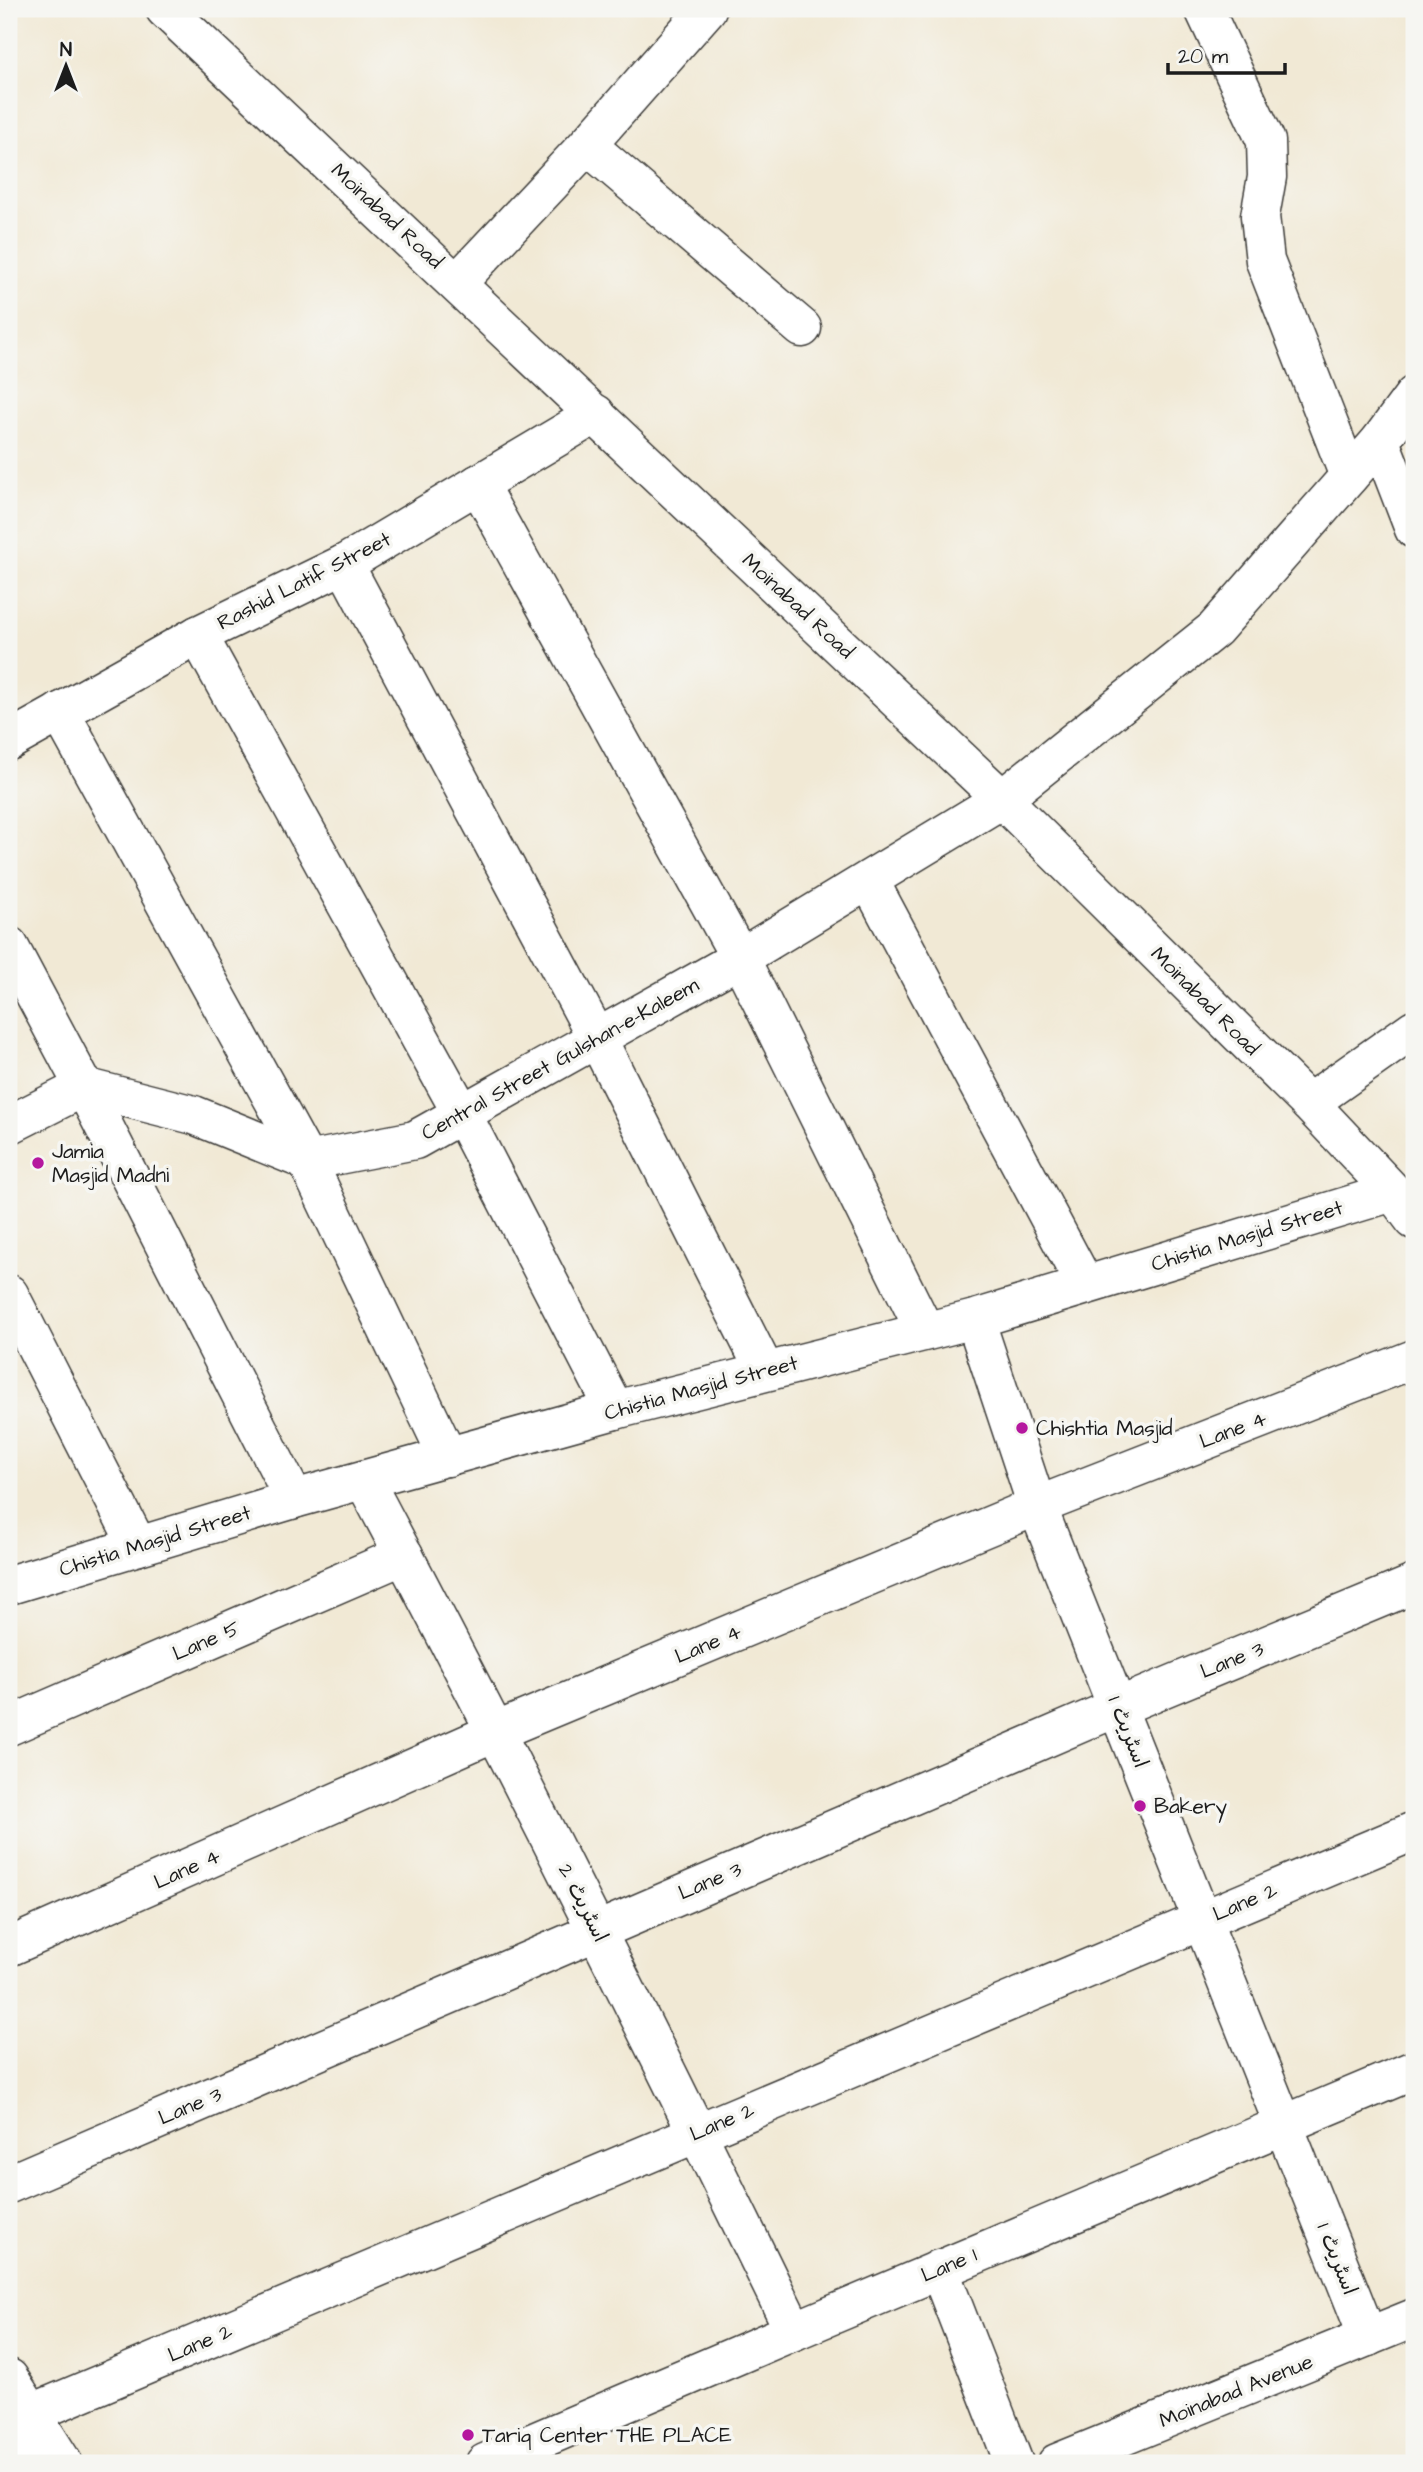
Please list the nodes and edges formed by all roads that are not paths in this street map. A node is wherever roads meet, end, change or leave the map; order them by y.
1 (166, 9) edge
2 (707, 9) edge
3 (1204, 9) edge
4 (587, 145) junction
5 (457, 283) junction
6 (802, 328) dead end
7 (1414, 396) edge
8 (596, 414) junction
9 (1380, 441) junction
10 (1349, 476) junction
11 (478, 484) junction
12 (1414, 529) edge
13 (344, 564) junction
14 (198, 635) junction
15 (60, 712) junction
16 (9, 741) edge
17 (1002, 799) junction
18 (869, 880) junction
19 (9, 946) edge
20 (740, 958) junction
21 (1414, 1029) edge
22 (597, 1038) junction
23 (84, 1087) junction
24 (1309, 1103) junction
25 (462, 1114) junction
26 (9, 1125) edge
27 (307, 1161) junction
28 (1404, 1206) edge
29 (1085, 1285) junction
30 (9, 1294) edge
31 (975, 1319) junction
32 (925, 1331) junction
33 (1414, 1359) edge
34 (765, 1371) junction
35 (615, 1410) junction
36 (448, 1457) junction
37 (364, 1480) junction
38 (294, 1499) junction
39 (1037, 1506) junction
40 (138, 1546) junction
41 (404, 1555) junction
42 (1414, 1584) edge
43 (9, 1585) edge
44 (1118, 1707) junction
45 (9, 1726) edge
46 (497, 1731) junction
47 (1414, 1831) edge
48 (1202, 1920) junction
49 (597, 1929) junction
50 (9, 1947) edge
51 (1414, 2070) edge
52 (1283, 2123) junction
53 (698, 2133) junction
54 (9, 2184) edge
55 (939, 2269) junction
56 (1414, 2318) edge
57 (794, 2330) junction
58 (1368, 2337) junction
59 (9, 2378) edge
60 (19, 2425) edge
61 (26, 2463) edge
62 (63, 2463) edge
63 (485, 2463) edge
64 (1014, 2463) edge
65 (1057, 2463) edge

1 - 5 street, Moinabad Road
2 - 4 street
3 - 10 street
4 - 5 street
4 - 6 street
5 - 8 street, Moinabad Road
7 - 9 street, Central Street Gulshan-e-Kaleem
8 - 11 street, Rashid Latif Street
8 - 17 street, Moinabad Road
9 - 10 street, Central Street Gulshan-e-Kaleem
9 - 12 street
10 - 17 street, Central Street Gulshan-e-Kaleem
11 - 13 street, Rashid Latif Street
11 - 20 street
13 - 14 street, Rashid Latif Street
13 - 22 street
14 - 15 street, Rashid Latif Street
14 - 25 street
15 - 16 street, Rashid Latif Street
15 - 27 street
17 - 18 street, Central Street Gulshan-e-Kaleem
17 - 24 street, Moinabad Road
18 - 20 street, Central Street Gulshan-e-Kaleem
18 - 29 street
19 - 23 street
20 - 22 street, Central Street Gulshan-e-Kaleem
20 - 32 street
21 - 24 street
22 - 25 street, Central Street Gulshan-e-Kaleem
22 - 34 street
23 - 26 street
23 - 27 street
23 - 38 street
24 - 28 street, Moinabad Road
25 - 27 street, Central Street Gulshan-e-Kaleem
25 - 35 street
27 - 36 street
28 - 29 street, Chistia Masjid Street
29 - 31 street, Chistia Masjid Street
30 - 40 street
31 - 32 street, Chistia Masjid Street
31 - 39 street, اسٹریٹ 1
32 - 34 street, Chistia Masjid Street
33 - 39 street, Lane 4
34 - 35 street, Chistia Masjid Street
35 - 36 street, Chistia Masjid Street
36 - 37 street, Chistia Masjid Street
37 - 38 street, Chistia Masjid Street
37 - 41 street, اسٹریٹ 2
38 - 40 street, Chistia Masjid Street
39 - 44 street, اسٹریٹ 1
39 - 46 street, Lane 4
40 - 43 street, Chistia Masjid Street
41 - 45 street, Lane 5
41 - 46 street, اسٹریٹ 2
42 - 44 street, Lane 3
44 - 48 street, اسٹریٹ 1
44 - 49 street, Lane 3
46 - 49 street, اسٹریٹ 2
46 - 50 street, Lane 4
47 - 48 street, Lane 2
48 - 52 street, اسٹریٹ 1
48 - 53 street, Lane 2
49 - 53 street, اسٹریٹ 2
49 - 54 street, Lane 3
51 - 52 street, Lane 1
52 - 55 street, Lane 1
52 - 58 street, اسٹریٹ 1
53 - 57 street, اسٹریٹ 2
53 - 60 street, Lane 2
55 - 57 street, Lane 1
55 - 64 street
56 - 58 street, Moinabad Avenue
57 - 63 street, Lane 1
58 - 65 street, Moinabad Avenue
59 - 60 street
60 - 61 street
60 - 62 street

